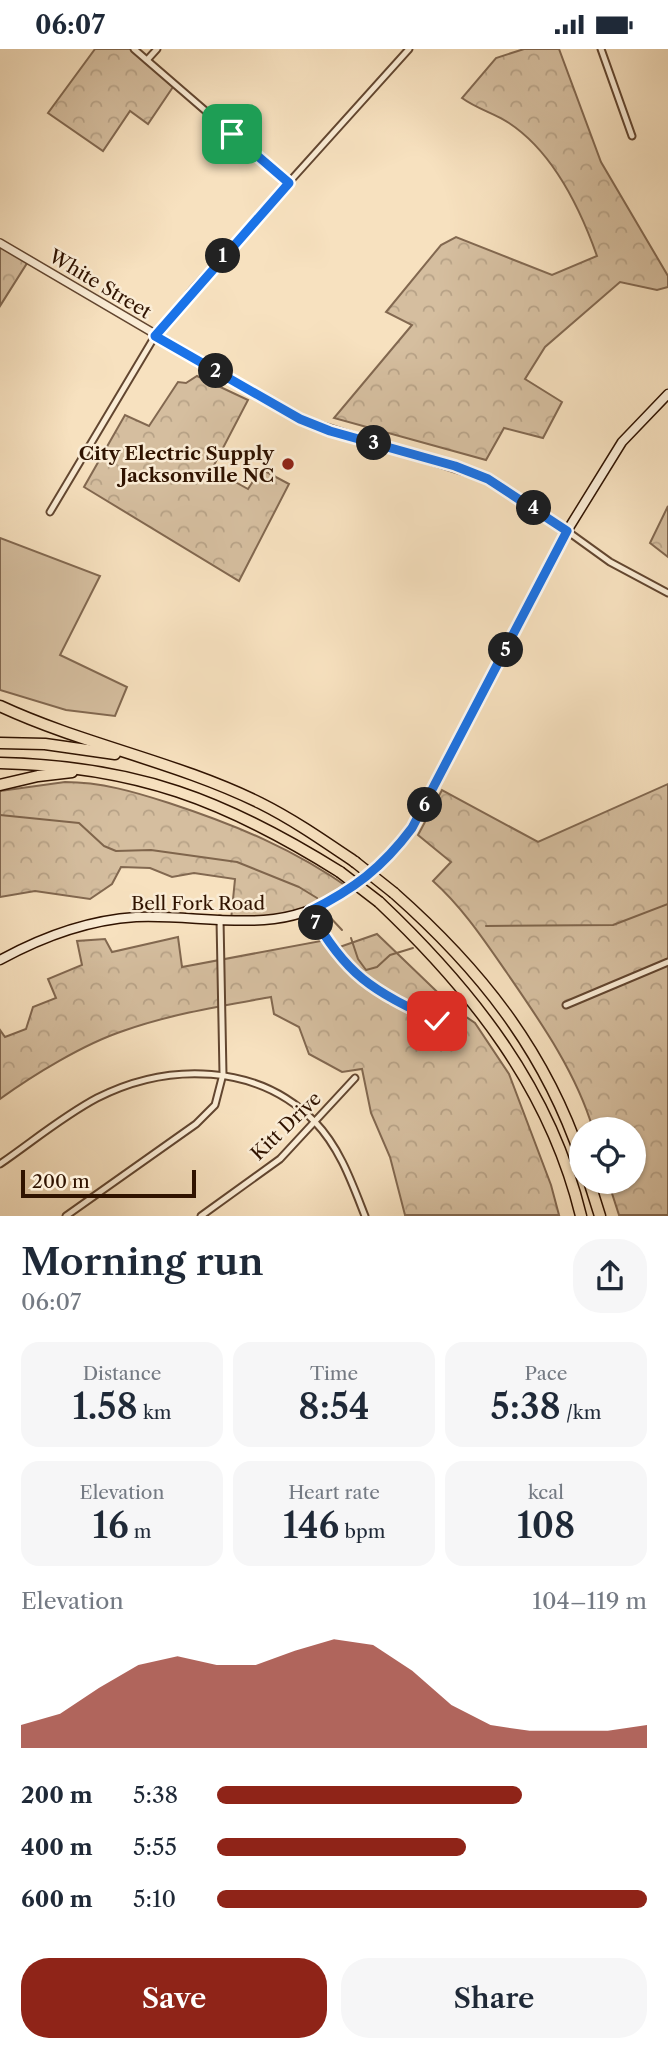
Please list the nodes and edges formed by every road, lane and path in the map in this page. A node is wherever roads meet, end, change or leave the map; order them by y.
1 (134, 49) edge
2 (157, 49) edge
3 (409, 49) edge
4 (601, 49) edge
5 (147, 60) junction
6 (632, 136) dead end
7 (289, 183) junction
8 (0, 243) edge
9 (155, 336) junction
10 (668, 394) edge
11 (50, 512) dead end
12 (567, 531) junction
13 (668, 593) edge
14 (0, 706) edge
15 (0, 743) edge
16 (143, 760) junction
17 (0, 763) edge
18 (103, 770) junction
19 (0, 785) edge
20 (310, 911) junction
21 (220, 919) junction
22 (0, 960) edge
23 (668, 962) edge
24 (566, 1005) dead end
25 (437, 1021) dead end
26 (223, 1074) junction
27 (355, 1078) dead end
28 (314, 1122) junction
29 (569, 1123) edge
30 (0, 1164) edge
31 (593, 1194) edge
32 (364, 1215) edge
33 (66, 1216) edge
34 (201, 1216) edge
35 (580, 1216) edge
36 (600, 1216) edge

1 - 5 street
2 - 5 street
3 - 7 street
4 - 6 street
5 - 7 street
7 - 9 street
8 - 9 street, White Street
9 - 11 street
9 - 12 street, White Street
10 - 12 main road, Bell Fork Road
12 - 13 street, White Street
12 - 20 main road, Bell Fork Road
14 - 16 highway
15 - 16 highway
16 - 29 highway, bridge
17 - 18 highway
18 - 19 highway
18 - 35 highway, bridge
20 - 21 main road, Bell Fork Road
20 - 25 street
21 - 22 main road, Bell Fork Road
21 - 26 street
23 - 24 street
26 - 28 street
26 - 30 street
26 - 33 street
27 - 28 street, Kitt Drive
28 - 32 street
28 - 34 street, Kitt Drive
31 - 36 highway

